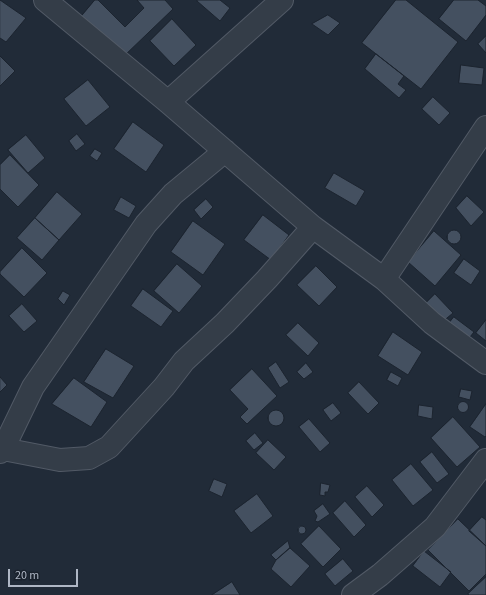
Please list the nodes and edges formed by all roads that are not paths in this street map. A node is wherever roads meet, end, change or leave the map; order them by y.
1 (45, 0) edge
2 (282, 0) edge
3 (168, 102) junction
4 (486, 127) edge
5 (225, 152) junction
6 (313, 227) junction
7 (384, 279) junction
8 (486, 364) edge
9 (2, 450) edge
10 (486, 460) edge
11 (353, 595) edge

1 - 3 street
2 - 3 street
3 - 5 street
4 - 7 street
5 - 6 street
5 - 9 street
6 - 7 street
6 - 9 street
7 - 8 street
10 - 11 street

